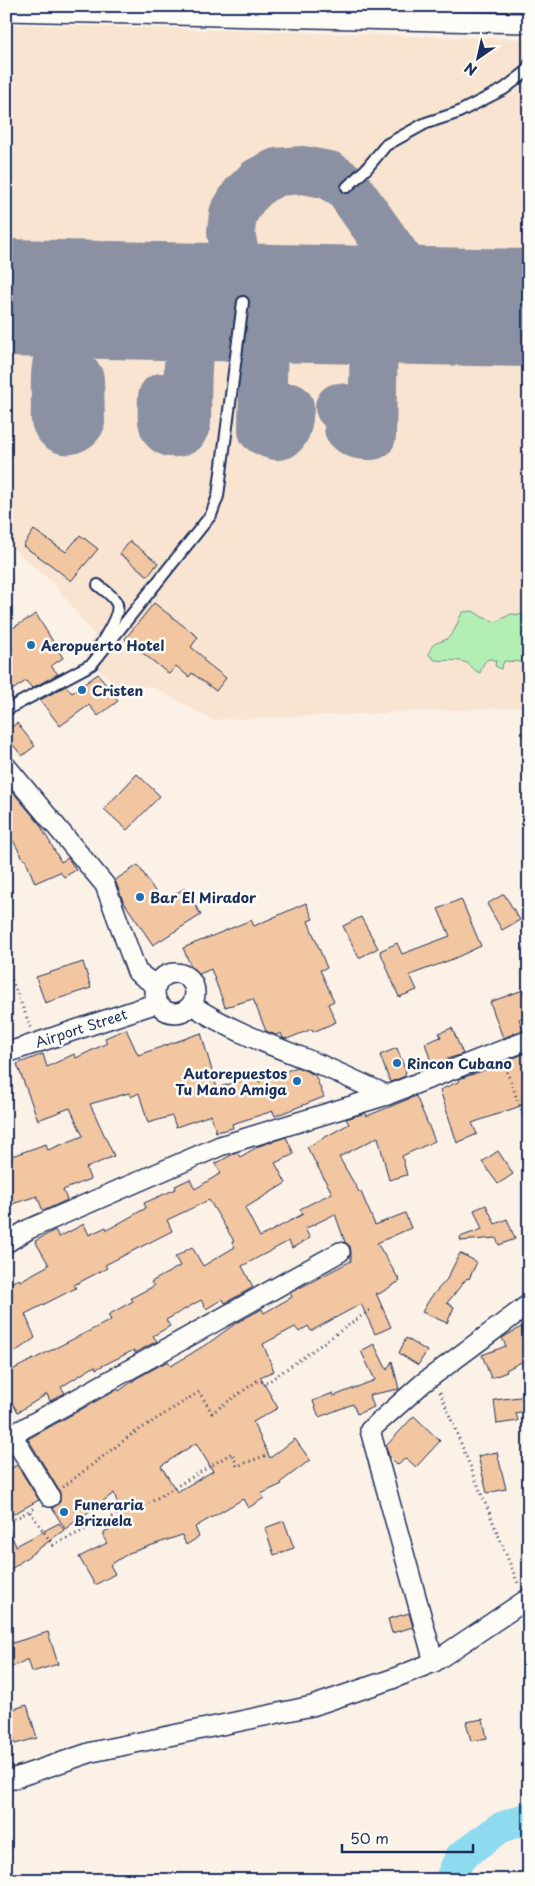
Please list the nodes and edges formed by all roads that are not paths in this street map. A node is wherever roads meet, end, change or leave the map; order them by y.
1 (6, 11) edge
2 (529, 24) edge
3 (529, 64) edge
4 (347, 187) dead end
5 (243, 302) dead end
6 (98, 585) dead end
7 (100, 656) junction
8 (6, 710) edge
9 (6, 766) edge
10 (156, 994) junction
11 (192, 1005) junction
12 (529, 1040) edge
13 (6, 1054) edge
14 (388, 1095) junction
15 (6, 1243) edge
16 (340, 1252) dead end
17 (529, 1304) edge
18 (9, 1431) edge
19 (50, 1497) road end
20 (527, 1599) edge
21 (434, 1662) junction
22 (6, 1780) edge

1 - 2 street
3 - 4 lane
5 - 7 lane
6 - 7 lane
7 - 8 lane
9 - 10 street
10 - 11 street
10 - 11 street
10 - 13 street, Airport Street
11 - 14 street
12 - 14 street
14 - 15 street
16 - 18 street
17 - 21 street
18 - 19 street
20 - 21 street
21 - 22 street

